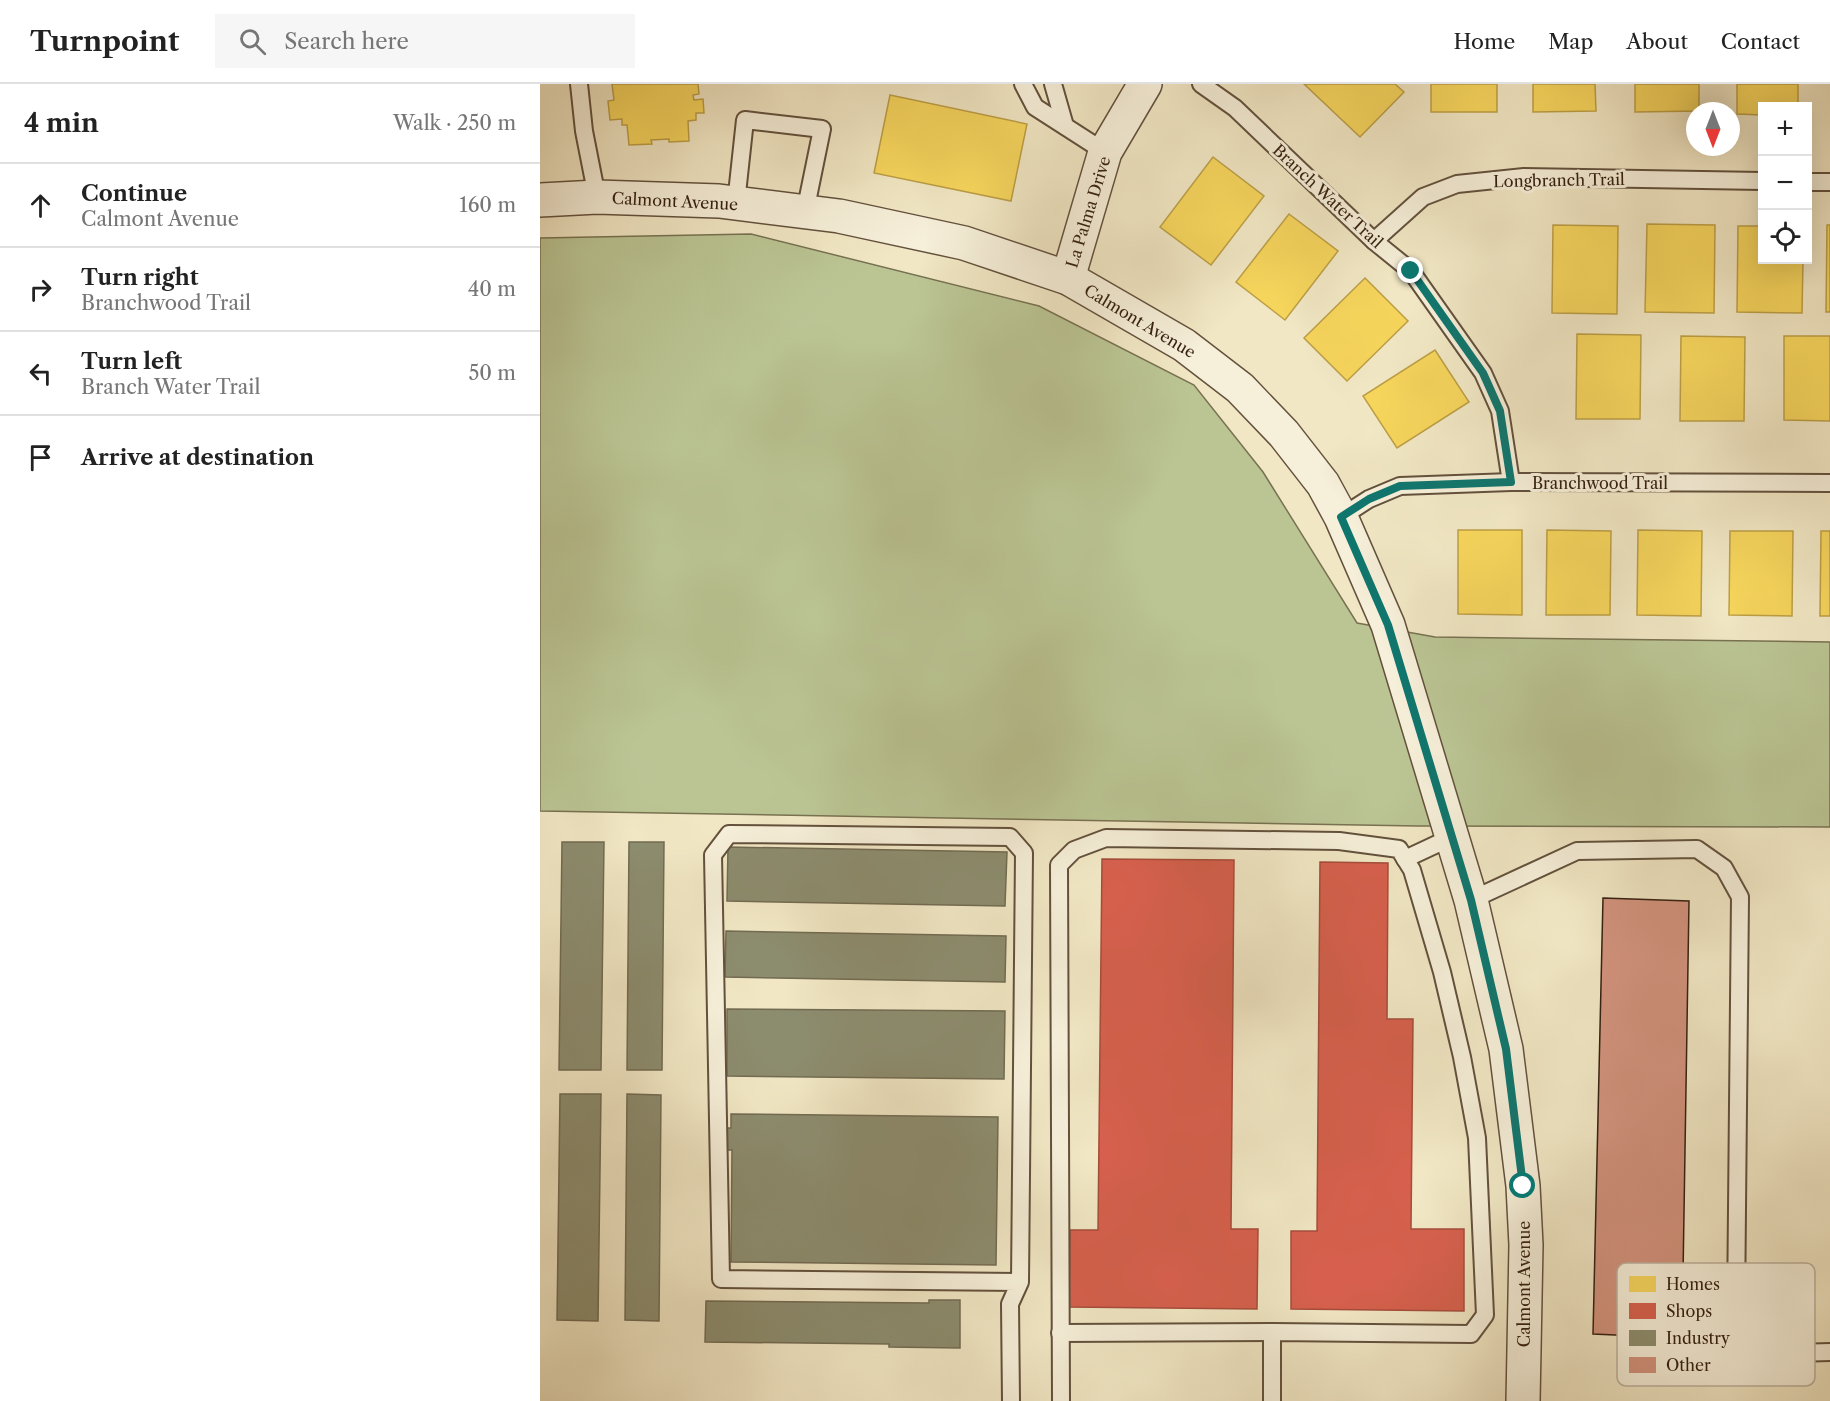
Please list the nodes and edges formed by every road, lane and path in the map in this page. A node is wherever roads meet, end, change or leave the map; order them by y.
1 (579, 84) edge
2 (1023, 84) edge
3 (1053, 84) edge
4 (1145, 84) edge
5 (1201, 84) edge
6 (1065, 126) junction
7 (1105, 152) junction
8 (1758, 181) edge
9 (1812, 182) edge
10 (1830, 182) edge
11 (597, 197) junction
12 (540, 200) edge
13 (736, 203) junction
14 (805, 212) junction
15 (1374, 241) junction
16 (1068, 278) junction
17 (1511, 482) junction
18 (1830, 483) edge
19 (1341, 517) junction
20 (1452, 837) junction
21 (1405, 859) junction
22 (1471, 900) junction
23 (1736, 1263) edge
24 (1020, 1282) junction
25 (1272, 1332) junction
26 (1060, 1333) junction
27 (1815, 1352) edge
28 (1830, 1352) edge
29 (1011, 1401) edge
30 (1061, 1401) edge
31 (1272, 1401) edge
32 (1523, 1401) edge

1 - 11 lane
2 - 6 lane
3 - 6 lane
4 - 7 street, La Palma Drive
5 - 15 lane, Branch Water Trail
6 - 7 lane
7 - 16 street, La Palma Drive
8 - 15 lane, Longbranch Trail
9 - 10 lane
11 - 12 street, Calmont Avenue
11 - 13 street, Calmont Avenue
13 - 14 street, Calmont Avenue
13 - 14 lane
14 - 16 street, Calmont Avenue
15 - 17 lane, Branch Water Trail
16 - 19 street, Calmont Avenue
17 - 18 lane, Branchwood Trail
17 - 19 lane, Branchwood Trail
19 - 20 street, Calmont Avenue
20 - 21 lane
20 - 22 street, Calmont Avenue
21 - 25 lane
21 - 26 lane
22 - 23 lane
22 - 32 street, Calmont Avenue
24 - 24 lane
24 - 29 lane
25 - 26 lane
25 - 31 lane
26 - 30 lane
27 - 28 lane

